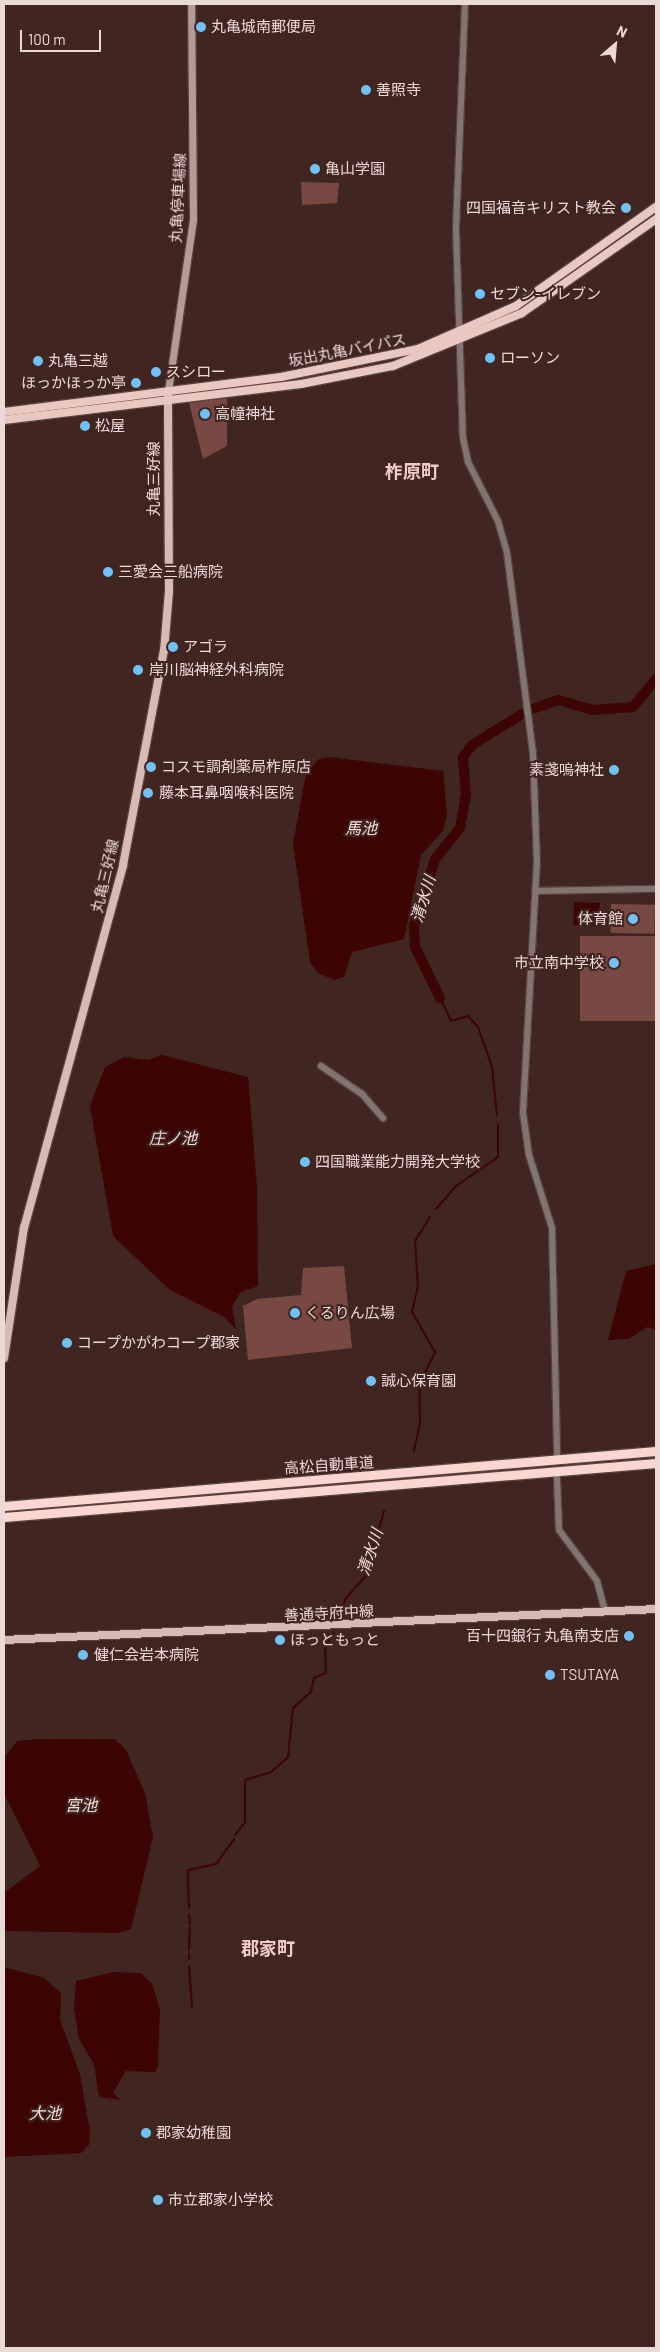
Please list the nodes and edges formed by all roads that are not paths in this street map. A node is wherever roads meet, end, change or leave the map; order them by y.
1 (191, 4) edge
2 (465, 4) edge
3 (656, 207) edge
4 (656, 219) edge
5 (457, 333) junction
6 (458, 342) junction
7 (168, 395) junction
8 (4, 412) edge
9 (4, 420) edge
10 (656, 889) edge
11 (536, 891) junction
12 (322, 1066) dead end
13 (383, 1118) dead end
14 (4, 1358) edge
15 (656, 1451) edge
16 (557, 1455) dead end
17 (656, 1463) edge
18 (557, 1478) dead end
19 (4, 1506) edge
20 (4, 1517) edge
21 (656, 1609) edge
22 (605, 1610) junction
23 (4, 1640) edge

1 - 7 main road, 丸亀停車場線
2 - 5 street
3 - 5 highway, 坂出丸亀バイパス
4 - 6 highway, 坂出丸亀バイパス
5 - 6 street
5 - 7 highway, 坂出丸亀バイパス
6 - 7 highway, 坂出丸亀バイパス
6 - 11 street
7 - 8 highway, 坂出丸亀バイパス
7 - 9 highway, 坂出丸亀バイパス
7 - 14 main road, 丸亀三好線
10 - 11 street
11 - 16 street
12 - 13 street
15 - 19 highway, 高松自動車道
17 - 20 highway, 高松自動車道
18 - 22 street
21 - 22 main road, 善通寺府中線
22 - 23 main road, 善通寺府中線

